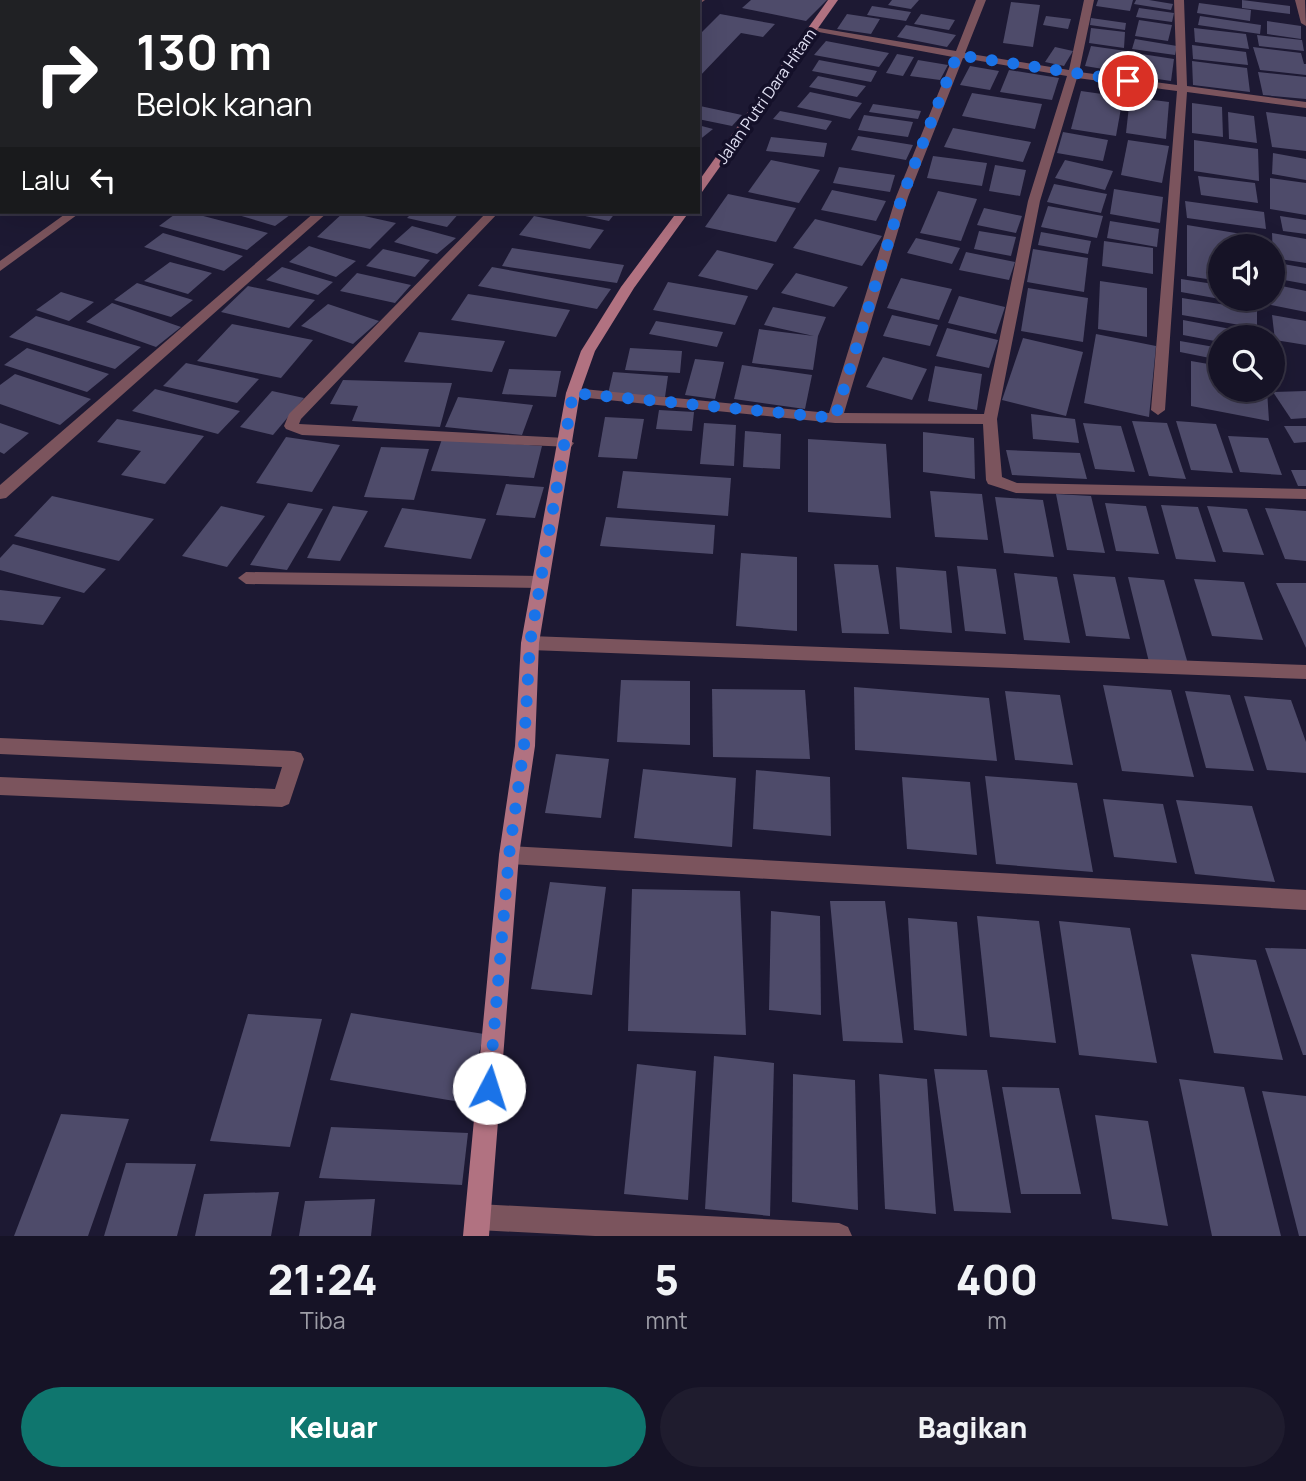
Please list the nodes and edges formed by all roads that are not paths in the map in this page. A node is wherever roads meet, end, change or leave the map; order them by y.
1 (832, 0) edge
2 (981, 0) edge
3 (1089, 0) edge
4 (1179, 0) edge
5 (1300, 0) edge
6 (1306, 23) edge
7 (813, 30) junction
8 (957, 55) junction
9 (1073, 74) junction
10 (1182, 88) junction
11 (1306, 105) edge
12 (700, 187) edge
13 (72, 214) edge
14 (320, 214) edge
15 (491, 214) edge
16 (682, 214) edge
17 (0, 267) edge
18 (573, 393) junction
19 (1158, 410) dead end
20 (835, 418) junction
21 (990, 419) junction
22 (566, 443) junction
23 (0, 494) edge
24 (1306, 494) edge
25 (246, 578) dead end
26 (540, 582) junction
27 (530, 643) junction
28 (1306, 672) edge
29 (0, 746) edge
30 (0, 786) edge
31 (509, 855) junction
32 (1306, 900) edge
33 (477, 1227) edge
34 (839, 1236) edge

1 - 7 street, Jalan Putri Dara Hitam
2 - 8 street
3 - 9 street
4 - 10 street
5 - 6 street
7 - 8 street
7 - 12 street, Jalan Putri Dara Hitam
8 - 9 street
8 - 20 street
9 - 10 street
9 - 21 street
10 - 11 street
10 - 19 street
13 - 17 street
14 - 23 street
15 - 22 street
16 - 18 street
18 - 20 street
18 - 22 street
20 - 21 street
21 - 24 street
22 - 26 street
25 - 26 street
26 - 27 street
27 - 28 street
27 - 31 street
29 - 30 street
31 - 32 street
31 - 33 street
33 - 34 street

